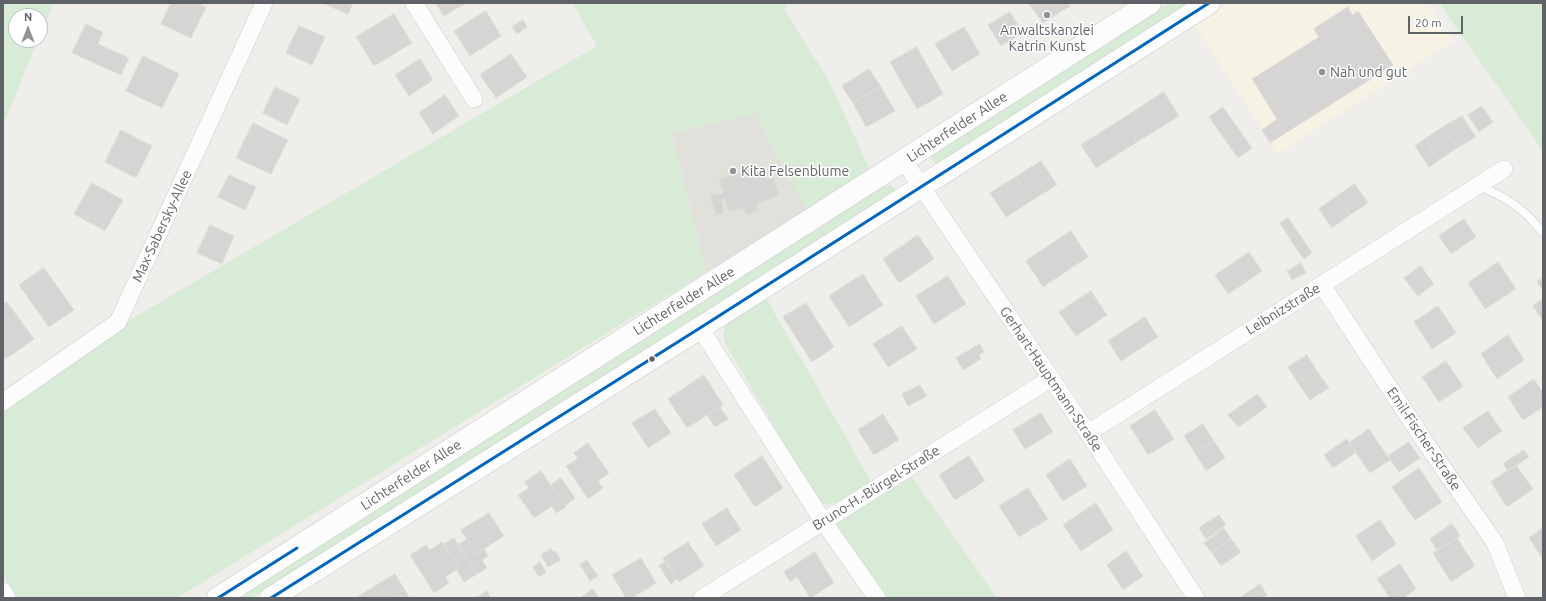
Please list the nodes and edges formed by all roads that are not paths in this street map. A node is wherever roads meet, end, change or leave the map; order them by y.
1 (264, 3) edge
2 (414, 3) edge
3 (1150, 3) edge
4 (1209, 3) edge
5 (474, 99) dead end
6 (904, 161) junction
7 (1504, 169) dead end
8 (920, 186) junction
9 (1478, 186) junction
10 (1543, 233) edge
11 (1322, 285) junction
12 (700, 328) junction
13 (1050, 378) junction
14 (3, 402) edge
15 (1088, 433) junction
16 (823, 521) junction
17 (3, 591) edge
18 (7, 598) edge
19 (218, 598) edge
20 (271, 598) edge
21 (702, 598) edge
22 (877, 598) edge
23 (1196, 598) edge
24 (1517, 598) edge

1 - 14 street, Max-Sabersky-Allee
2 - 5 street
3 - 6 main road, Lichterfelder Allee
4 - 8 main road, Lichterfelder Allee
6 - 8 street, Gerhart-Hauptmann-Straße
6 - 19 main road, Lichterfelder Allee
7 - 9 street, Leibnizstraße
8 - 12 main road, Lichterfelder Allee
8 - 13 street, Gerhart-Hauptmann-Straße
9 - 10 lane
9 - 11 street, Leibnizstraße
11 - 15 street, Leibnizstraße
11 - 24 street, Emil-Fischer-Straße
12 - 16 street
12 - 20 main road, Lichterfelder Allee
13 - 15 street, Gerhart-Hauptmann-Straße
13 - 16 street, Bruno-H.-Bürgel-Straße
15 - 23 street, Gerhart-Hauptmann-Straße
16 - 21 street, Bruno-H.-Bürgel-Straße
16 - 22 street
17 - 18 street

